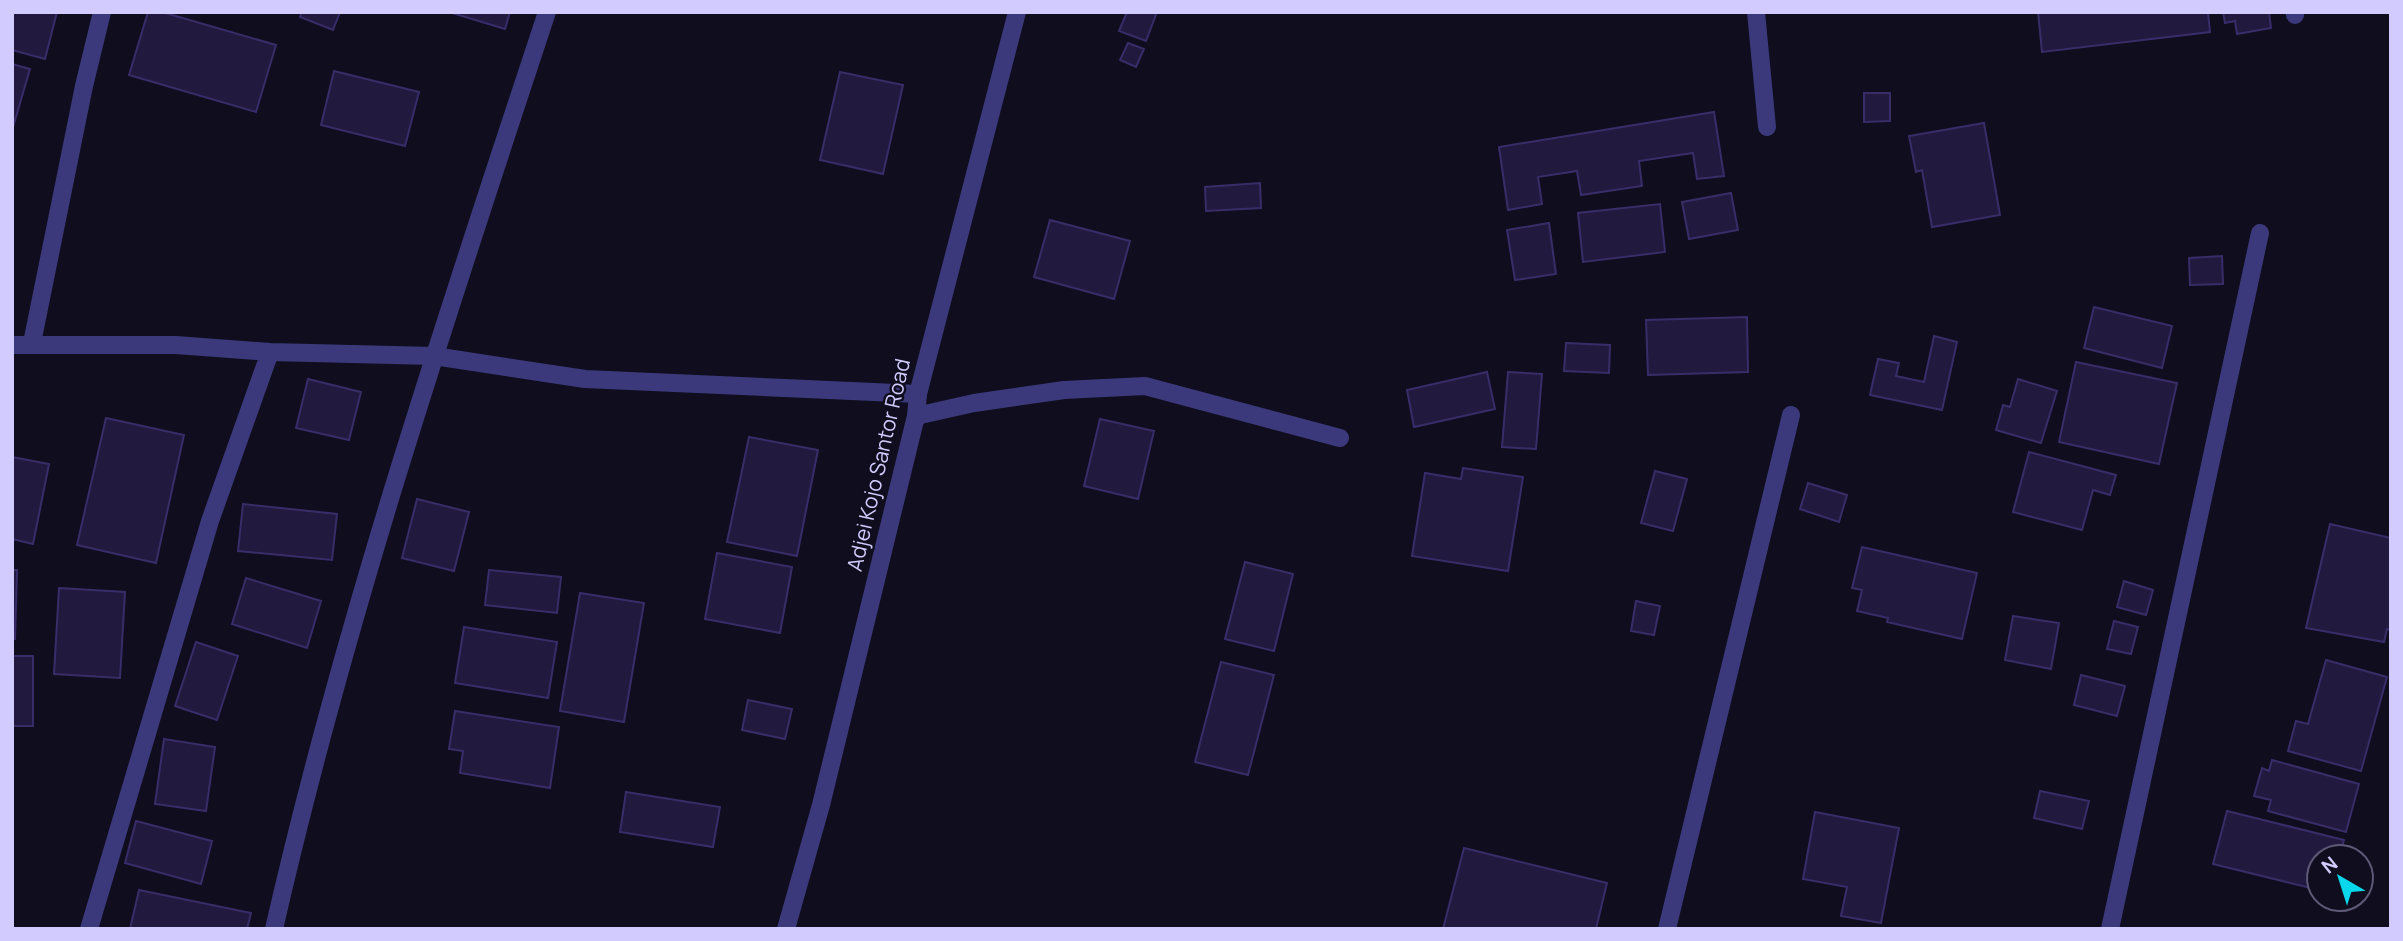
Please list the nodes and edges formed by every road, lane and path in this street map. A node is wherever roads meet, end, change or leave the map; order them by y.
1 (102, 12) edge
2 (547, 12) edge
3 (1017, 12) edge
4 (1756, 12) edge
5 (1767, 127) dead end
6 (2260, 233) dead end
7 (32, 343) junction
8 (12, 345) edge
9 (270, 352) junction
10 (434, 356) junction
11 (918, 394) junction
12 (1791, 415) dead end
13 (916, 416) junction
14 (1340, 438) dead end
15 (89, 929) edge
16 (274, 929) edge
17 (786, 929) edge
18 (1667, 929) edge
19 (2110, 929) edge

1 - 7 street
2 - 10 street
3 - 11 street, Adjei Kojo Santor Road
4 - 5 street
6 - 19 street
7 - 8 street
7 - 9 street
9 - 10 street
9 - 15 street
10 - 11 street
10 - 16 street
11 - 13 street, Adjei Kojo Santor Road
12 - 18 street
13 - 14 street
13 - 17 street, Adjei Kojo Santor Road

